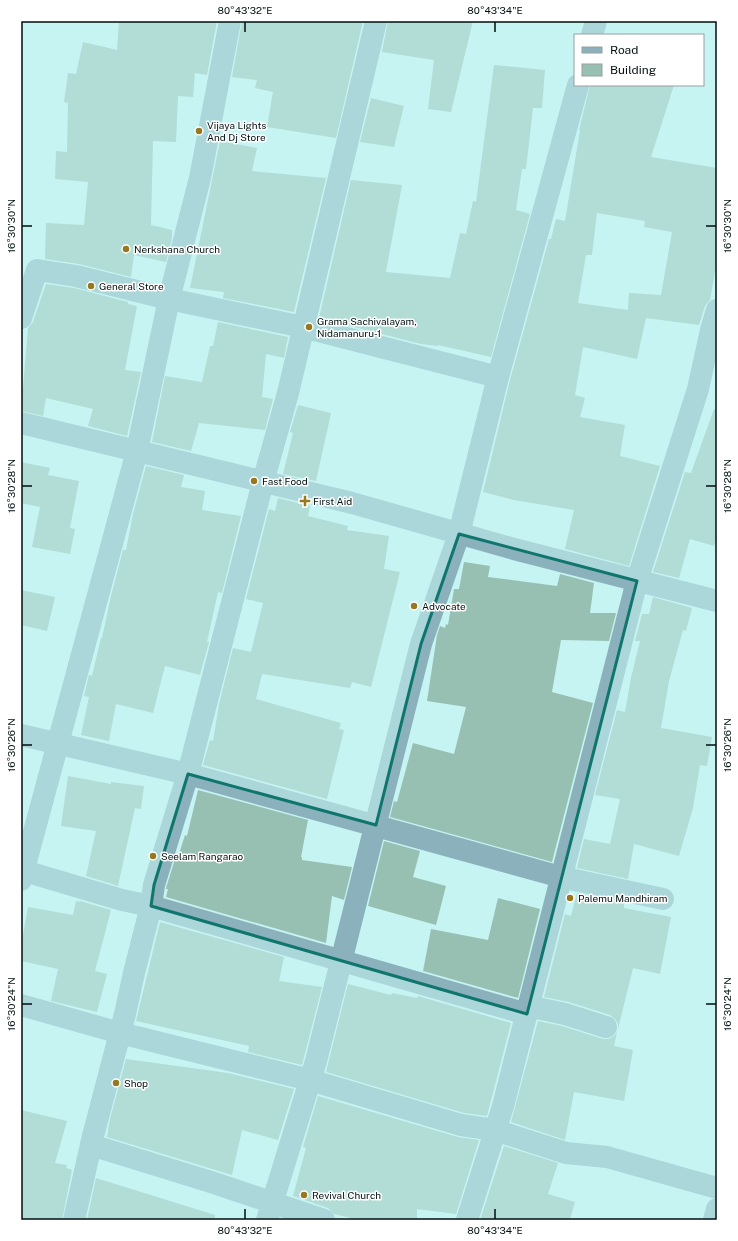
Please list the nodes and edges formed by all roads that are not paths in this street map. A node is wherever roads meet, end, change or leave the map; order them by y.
1 (230, 21) edge
2 (376, 21) edge
3 (596, 21) edge
4 (592, 34) edge
5 (578, 86) edge
6 (169, 299) junction
7 (717, 310) edge
8 (21, 318) edge
9 (304, 327) junction
10 (498, 377) junction
11 (21, 423) edge
12 (137, 451) junction
13 (262, 482) junction
14 (459, 534) junction
15 (637, 581) junction
16 (717, 601) edge
17 (21, 735) edge
18 (58, 744) junction
19 (188, 774) junction
20 (376, 825) junction
21 (22, 873) edge
22 (561, 876) junction
23 (663, 899) dead end
24 (151, 906) junction
25 (341, 960) junction
26 (21, 1005) edge
27 (527, 1010) junction
28 (606, 1027) dead end
29 (120, 1033) junction
30 (310, 1080) junction
31 (495, 1130) junction
32 (91, 1145) junction
33 (717, 1188) edge
34 (717, 1209) edge
35 (269, 1212) edge
36 (74, 1220) edge
37 (324, 1220) edge
38 (467, 1220) edge
39 (714, 1220) edge

1 - 6 street
2 - 9 street
3 - 4 street
5 - 10 street
6 - 8 street
6 - 9 street
6 - 12 street
7 - 15 street
9 - 10 street
9 - 13 street
10 - 14 street
11 - 12 street
12 - 13 street
12 - 18 street
13 - 14 street
13 - 19 street
14 - 15 street
14 - 20 street
15 - 16 street
15 - 22 street
17 - 18 street
18 - 19 street
18 - 21 street
19 - 20 street
19 - 24 street
20 - 22 street
20 - 25 street
21 - 24 street
22 - 23 street
22 - 27 street
24 - 25 street
24 - 29 street
25 - 27 street
25 - 30 street
26 - 29 street
27 - 28 street
27 - 31 street
29 - 30 street
29 - 32 street
30 - 31 street
30 - 35 street
31 - 33 street
31 - 38 street
32 - 35 street
32 - 36 street
34 - 39 street
35 - 37 street

